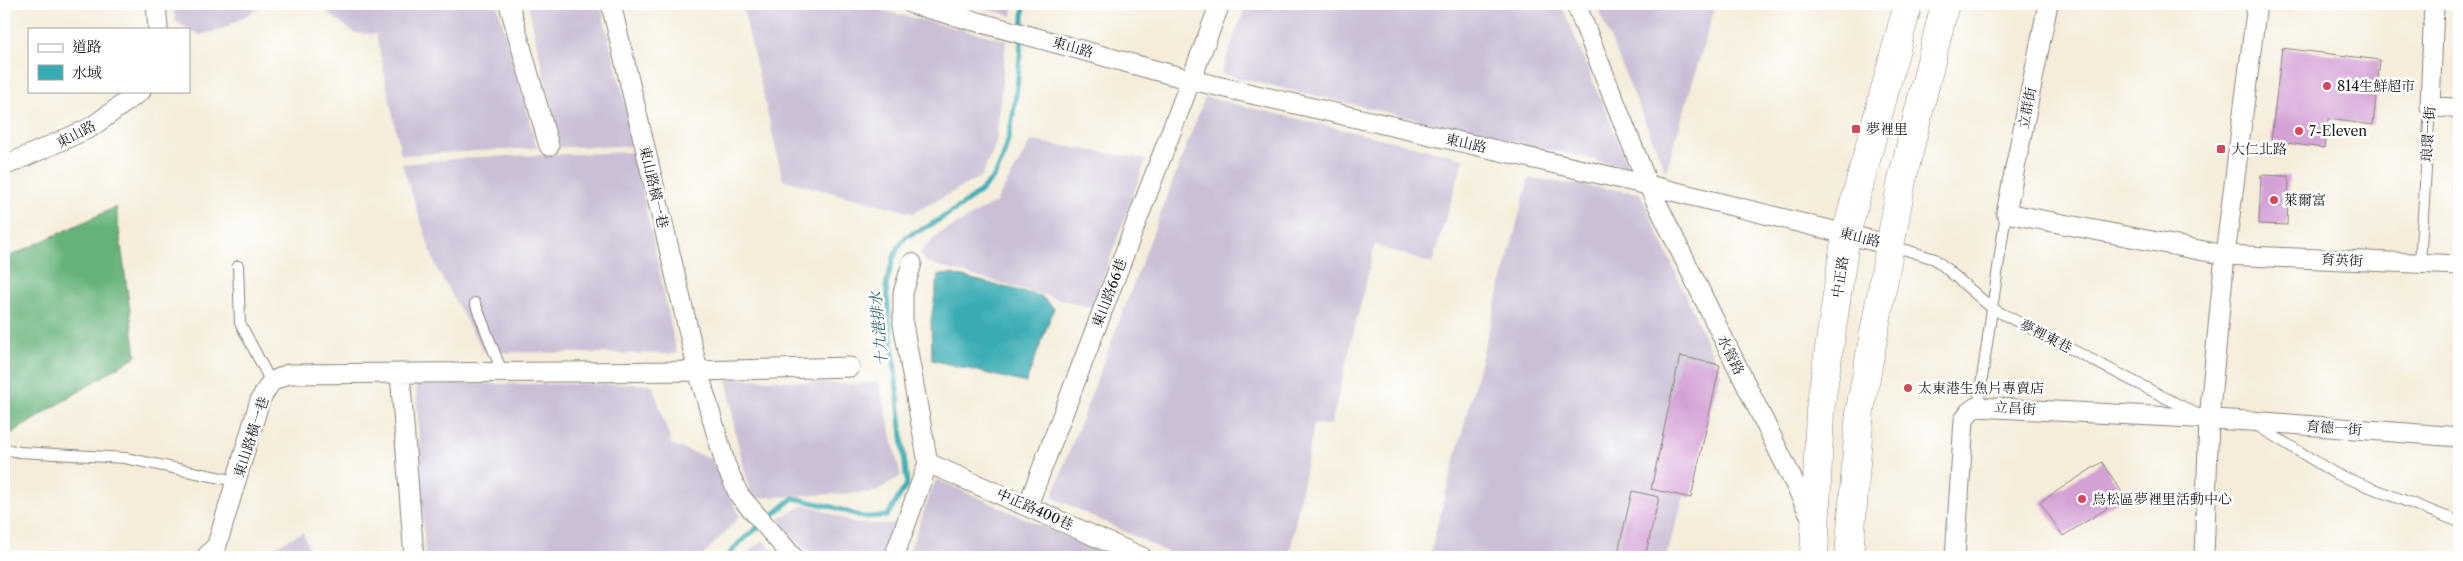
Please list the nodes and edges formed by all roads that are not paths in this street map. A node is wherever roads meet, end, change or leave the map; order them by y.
1 (156, 4) edge
2 (509, 4) edge
3 (611, 4) edge
4 (912, 4) edge
5 (1220, 4) edge
6 (1576, 4) edge
7 (1908, 4) edge
8 (1945, 4) edge
9 (2048, 4) edge
10 (2257, 4) edge
11 (2434, 4) edge
12 (158, 28) edge
13 (1191, 80) junction
14 (141, 92) edge
15 (2430, 107) junction
16 (2459, 108) edge
17 (549, 146) dead end
18 (4, 166) edge
19 (1648, 185) junction
20 (2006, 213) junction
21 (1846, 234) junction
22 (1890, 244) junction
23 (2225, 255) junction
24 (912, 263) dead end
25 (2420, 263) junction
26 (2459, 265) edge
27 (238, 266) dead end
28 (475, 303) dead end
29 (1993, 309) junction
30 (850, 367) dead end
31 (698, 371) junction
32 (400, 372) junction
33 (502, 372) junction
34 (271, 382) junction
35 (1978, 406) junction
36 (2209, 420) junction
37 (2250, 421) junction
38 (2459, 437) edge
39 (4, 449) edge
40 (928, 463) junction
41 (236, 481) junction
42 (1028, 506) junction
43 (2459, 518) edge
44 (1814, 524) junction
45 (206, 557) edge
46 (414, 557) edge
47 (793, 557) edge
48 (894, 557) edge
49 (1142, 557) edge
50 (1814, 557) edge
51 (1849, 557) edge
52 (1955, 557) edge
53 (2204, 557) edge

1 - 12 street
2 - 17 street
3 - 31 street, 東山路橫一巷
4 - 13 street, 東山路
5 - 13 street, 東山路66巷
6 - 19 street, 水管路
7 - 21 main road, 中正路
8 - 22 main road
9 - 20 street, 立群街
10 - 23 street
11 - 15 street, 琅環一街
13 - 19 street, 東山路
13 - 42 street, 東山路66巷
14 - 18 street, 東山路
15 - 16 street
15 - 25 lane, 琅環一街
19 - 21 street, 東山路
19 - 44 street, 水管路
20 - 23 street
20 - 29 lane
21 - 22 street, 東山路
21 - 44 main road, 中正路
22 - 29 lane, 夢裡東巷
22 - 51 main road
23 - 25 street, 育英街
23 - 36 street
24 - 40 street
25 - 26 street, 育英街
27 - 34 lane
28 - 33 lane
29 - 35 lane
29 - 36 lane, 夢裡東巷
30 - 31 street, 東山路橫一巷
31 - 33 street, 東山路橫一巷
31 - 47 street, 東山路橫一巷
32 - 33 street, 東山路橫一巷
32 - 34 street, 東山路橫一巷
32 - 46 street
34 - 41 street, 東山路橫一巷
35 - 36 street, 立昌街
35 - 52 street, 立昌街
36 - 37 street, 育德一街
36 - 53 street
37 - 38 street, 育德一街
37 - 43 lane
39 - 41 lane
40 - 42 street, 中正路400巷
40 - 48 street
41 - 45 street, 東山路橫一巷
42 - 49 street, 中正路400巷
44 - 50 main road, 中正路

